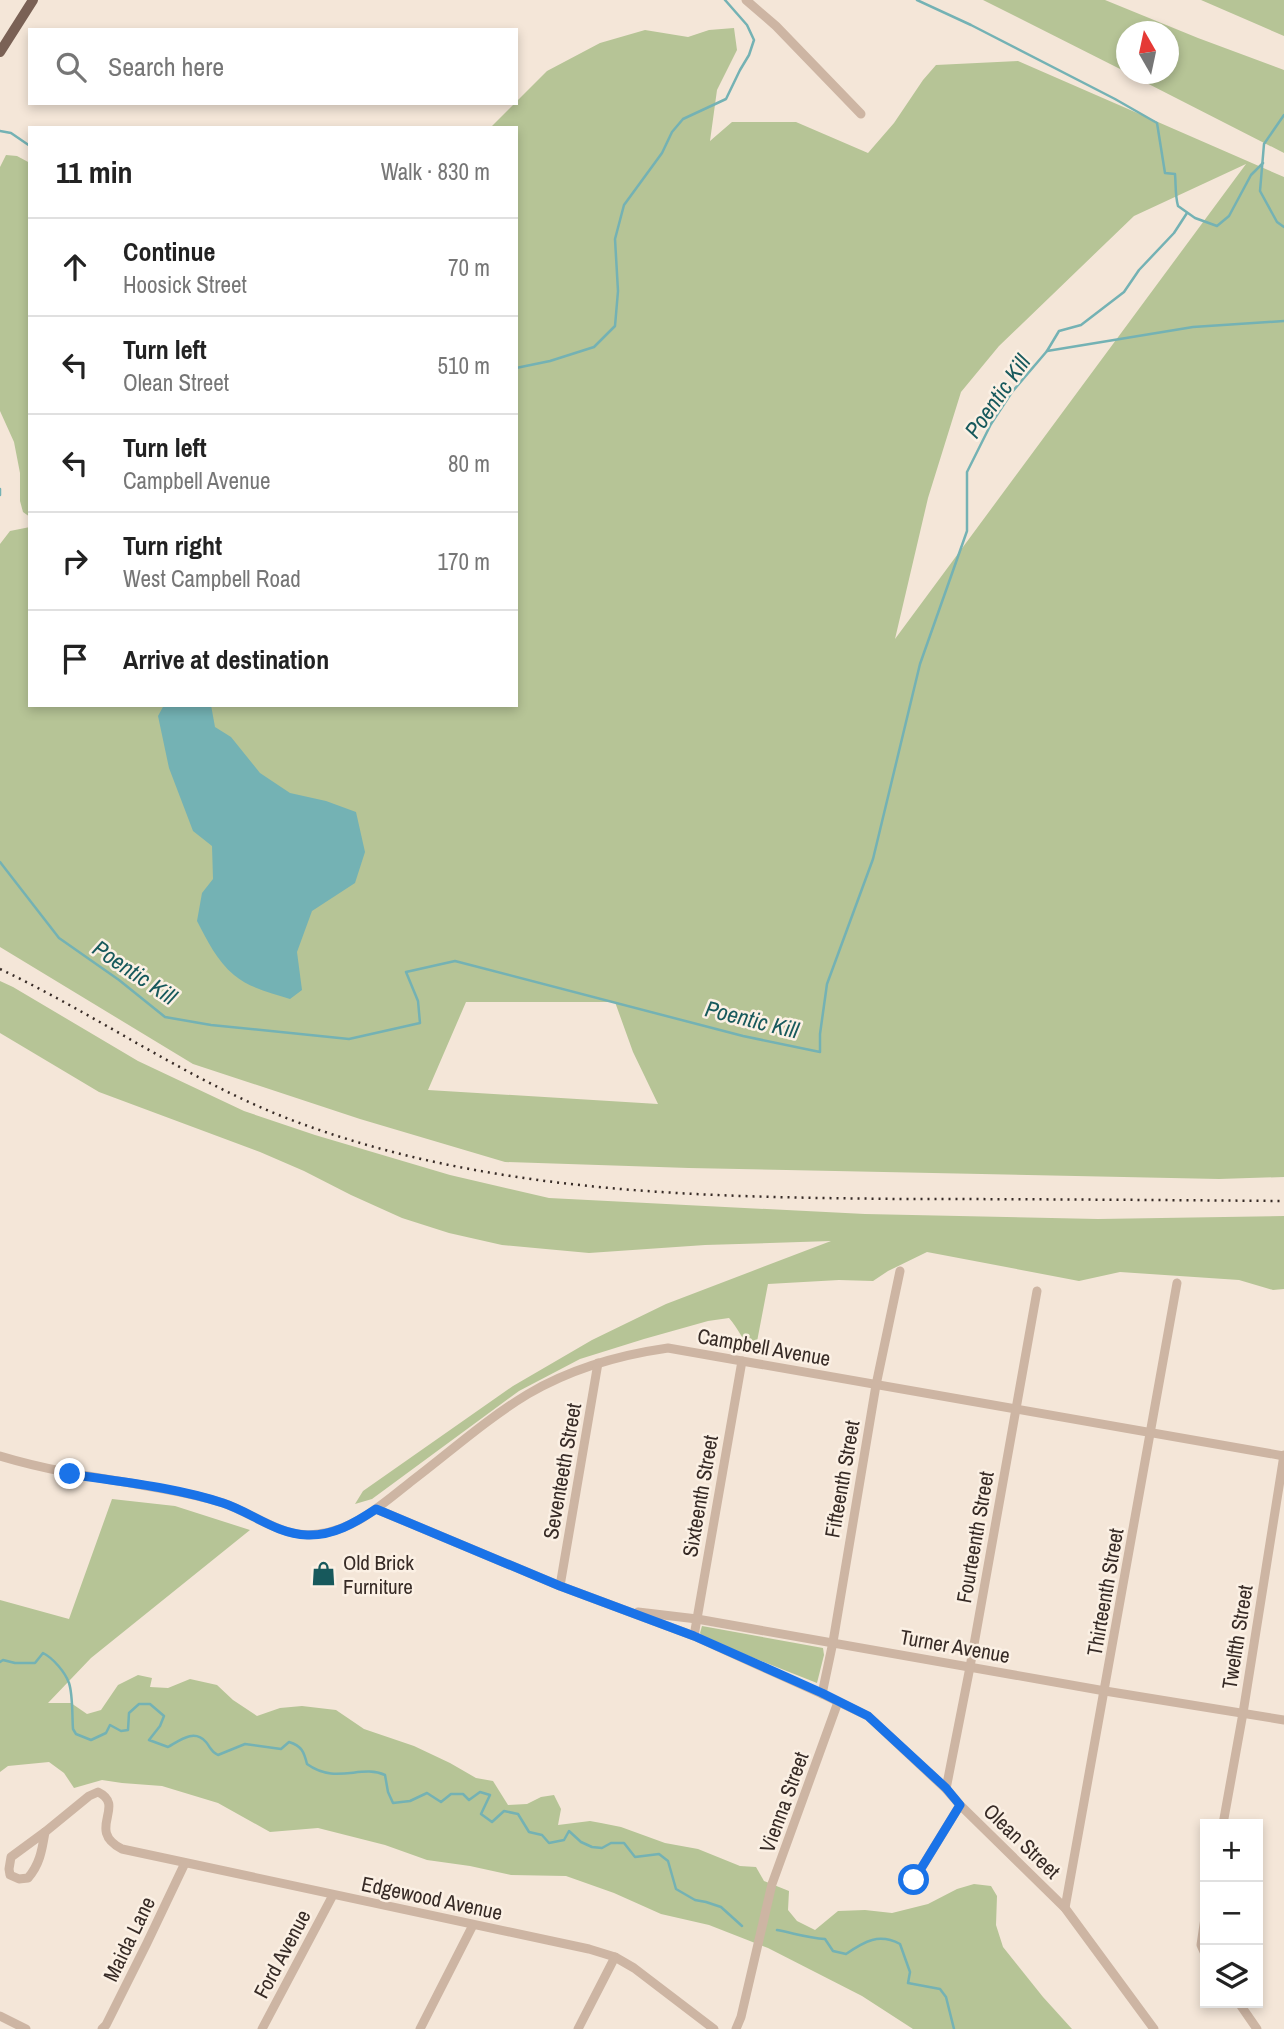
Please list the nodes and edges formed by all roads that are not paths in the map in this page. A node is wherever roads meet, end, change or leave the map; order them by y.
1 (33, 0) edge
2 (746, 0) edge
3 (0, 52) edge
4 (860, 114) dead end
5 (901, 1270) dead end
6 (1177, 1283) dead end
7 (1037, 1290) dead end
8 (741, 1361) junction
9 (598, 1363) junction
10 (876, 1385) junction
11 (1016, 1408) junction
12 (1151, 1432) junction
13 (0, 1456) edge
14 (1284, 1456) edge
15 (376, 1509) junction
16 (560, 1586) junction
17 (619, 1609) junction
18 (697, 1619) junction
19 (694, 1636) junction
20 (832, 1643) junction
21 (970, 1667) junction
22 (1105, 1691) junction
23 (822, 1693) junction
24 (838, 1702) junction
25 (1243, 1713) junction
26 (1284, 1720) edge
27 (946, 1788) junction
28 (960, 1805) junction
29 (1224, 1819) edge
30 (45, 1832) junction
31 (185, 1863) junction
32 (914, 1880) dead end
33 (333, 1895) junction
34 (1065, 1908) junction
35 (473, 1925) junction
36 (615, 1957) junction
37 (1242, 2008) edge
38 (0, 2016) edge
39 (26, 2029) edge
40 (102, 2029) edge
41 (262, 2029) edge
42 (420, 2029) edge
43 (579, 2029) edge
44 (714, 2029) edge
45 (736, 2029) edge
46 (1154, 2029) edge
47 (1257, 2029) edge

1 - 3 main road
2 - 4 street
5 - 10 street, Fifteenth Street
6 - 12 street, Thirteenth Street
7 - 11 street, Fourteenth Street
8 - 9 street, Campbell Avenue
8 - 10 street, Campbell Avenue
8 - 18 street, Sixteenth Street
9 - 15 street, Campbell Avenue
9 - 16 street, Seventeeth Street
10 - 11 street, Campbell Avenue
10 - 20 street, Fifteenth Street
11 - 12 street, Campbell Avenue
11 - 21 street, Fourteenth Street
12 - 14 street, Campbell Avenue
12 - 22 street, Thirteenth Street
13 - 15 street, Campbell Avenue
14 - 25 street, Twelfth Street
15 - 16 street, Olean Street
16 - 17 street, Olean Street
17 - 18 street, Turner Avenue
17 - 19 street, Olean Street
18 - 19 street, Sixteenth Street
18 - 20 street, Turner Avenue
19 - 23 street, Olean Street
20 - 21 street, Turner Avenue
20 - 23 street, Fifteenth Street
21 - 22 street, Turner Avenue
21 - 27 street, Fourteenth Street
22 - 25 street, Turner Avenue
22 - 34 street, Thirteenth Street
23 - 24 street, Olean Street
24 - 27 street, Olean Street
24 - 45 street, Vienna Street
25 - 26 street, Turner Avenue
25 - 29 street, Twelfth Street
27 - 28 street, Olean Street
28 - 32 street
28 - 34 street, Olean Street
30 - 30 street
30 - 31 street, Edgewood Avenue
31 - 33 street, Edgewood Avenue
31 - 40 street, Maida Lane
33 - 35 street, Edgewood Avenue
33 - 41 street, Ford Avenue
34 - 46 street, Olean Street
35 - 36 street, Edgewood Avenue
35 - 42 street
36 - 43 street
36 - 44 street, Edgewood Avenue
37 - 47 street
38 - 39 street

